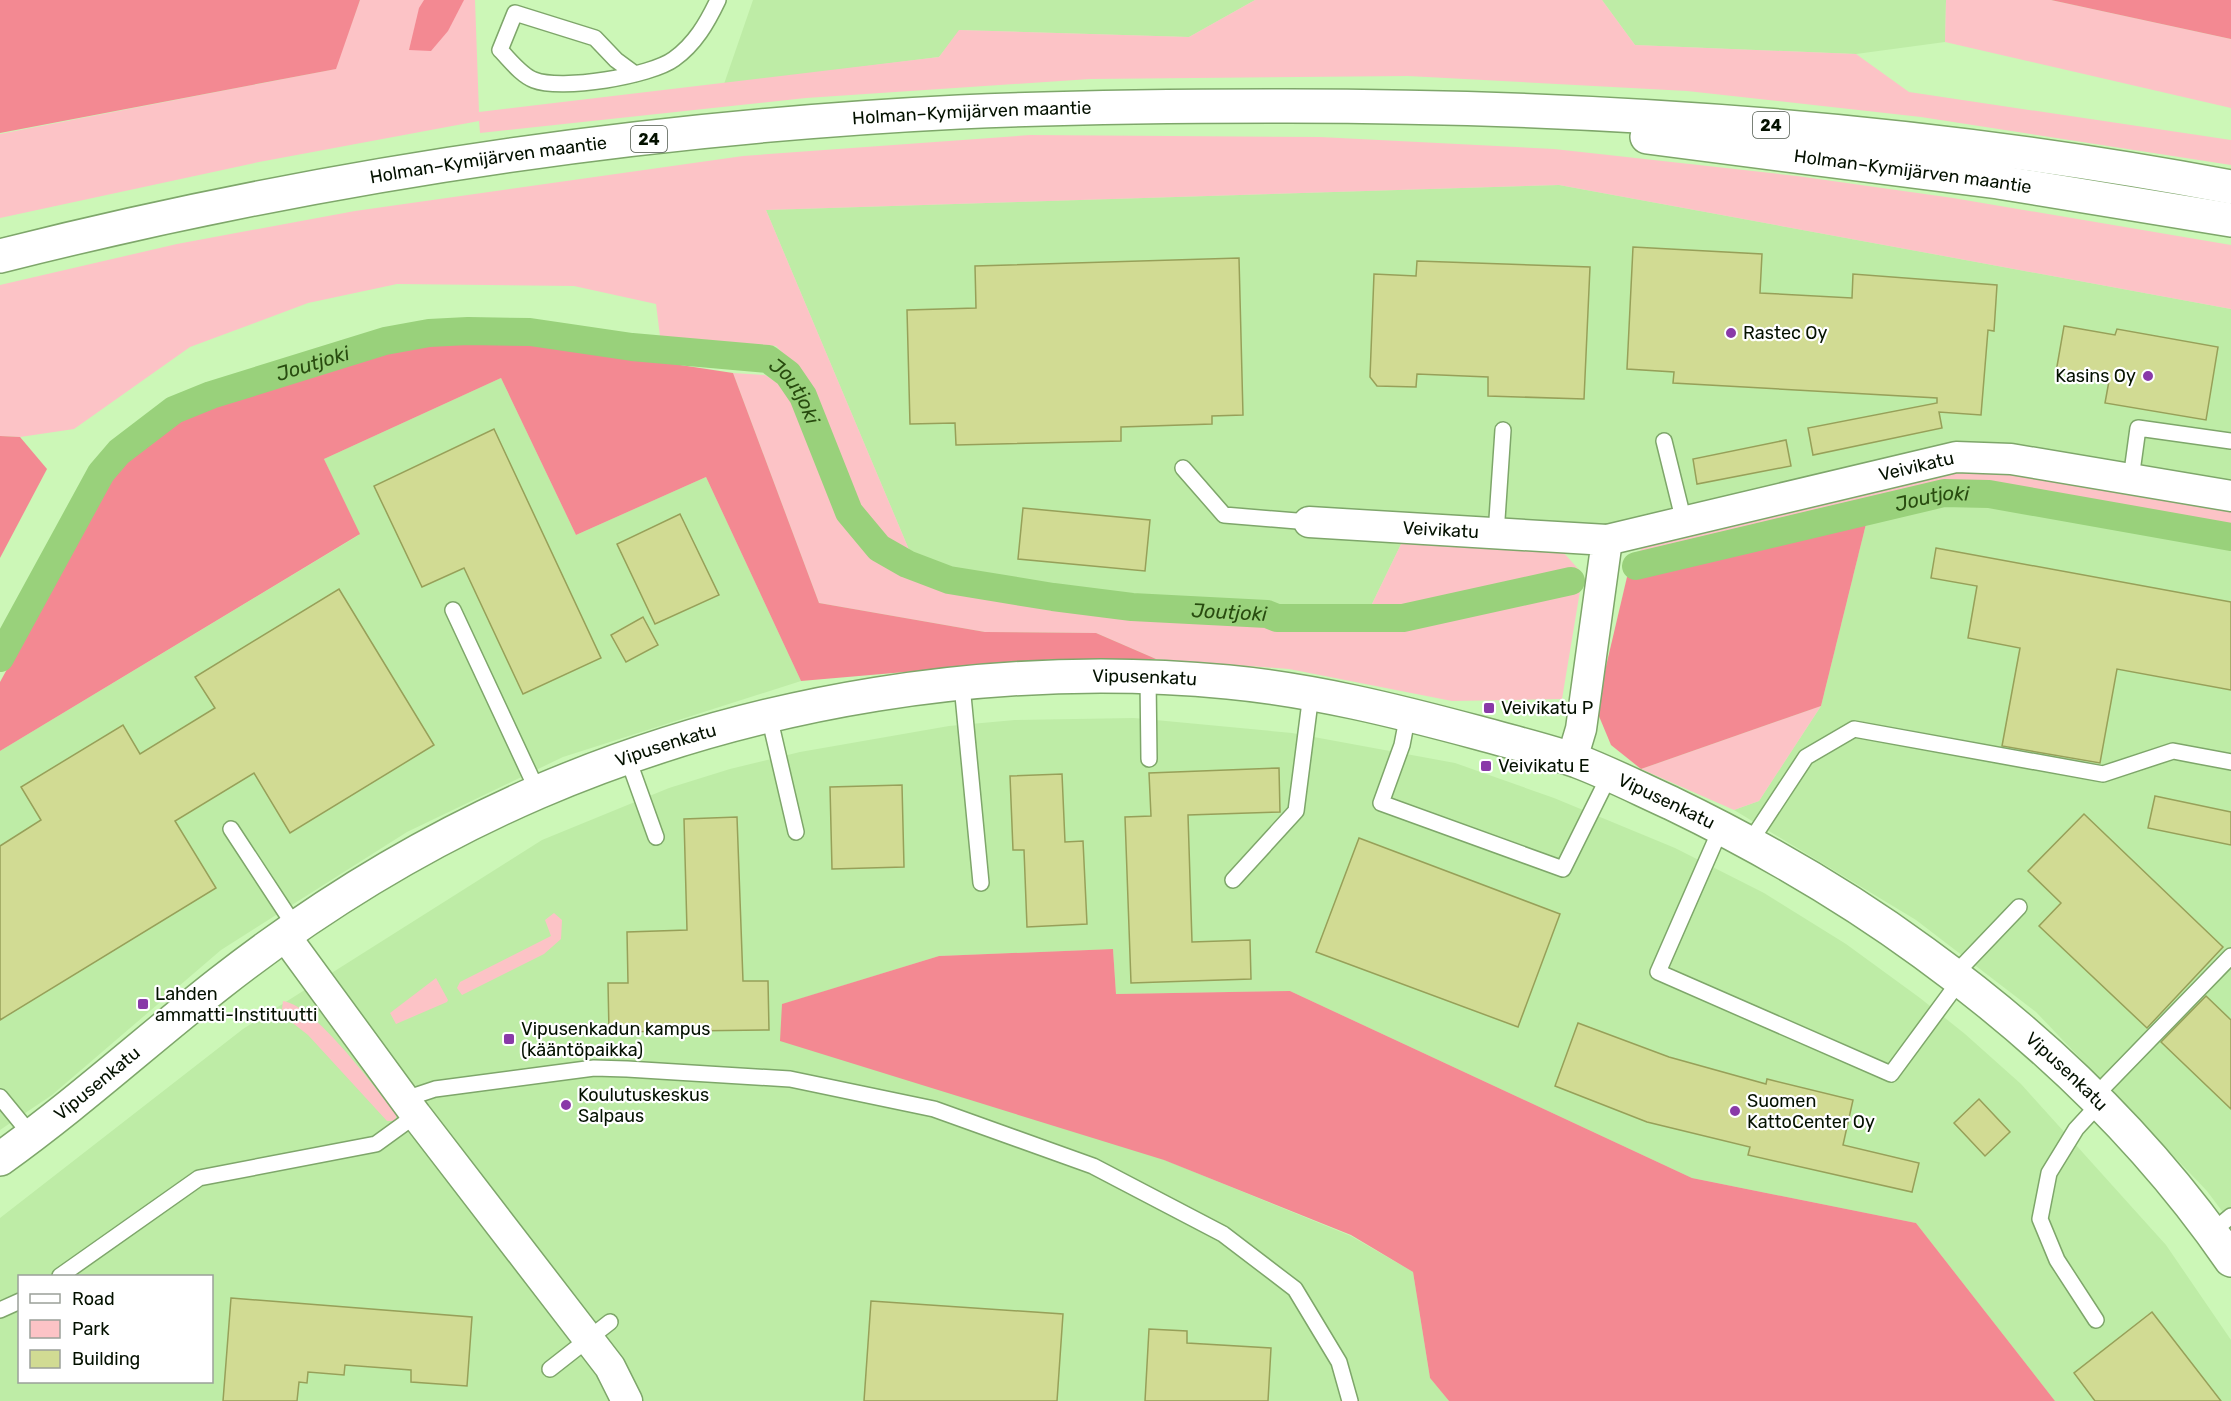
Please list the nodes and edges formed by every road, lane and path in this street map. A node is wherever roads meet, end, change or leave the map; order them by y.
1 (718, 0) edge
2 (517, 7) edge
3 (635, 74) junction
4 (1308, 106) junction
5 (2231, 187) edge
6 (2231, 220) edge
7 (0, 256) edge
8 (1503, 430) dead end
9 (1664, 441) dead end
10 (2231, 441) edge
11 (1183, 468) dead end
12 (2131, 479) junction
13 (2231, 496) edge
14 (1309, 522) joint
15 (1684, 522) junction
16 (1496, 534) junction
17 (1607, 540) junction
18 (453, 610) dead end
19 (1148, 678) junction
20 (962, 685) junction
21 (1311, 694) junction
22 (1408, 714) junction
23 (769, 716) junction
24 (628, 759) junction
25 (1149, 759) dead end
26 (1572, 759) junction
27 (2231, 762) edge
28 (1610, 774) junction
29 (538, 792) junction
30 (1721, 828) junction
31 (231, 830) dead end
32 (796, 832) dead end
33 (656, 837) dead end
34 (1750, 842) junction
35 (1233, 880) dead end
36 (981, 883) dead end
37 (2019, 907) dead end
38 (290, 932) junction
39 (2231, 956) edge
40 (1958, 977) junction
41 (0, 1097) edge
42 (2097, 1100) junction
43 (410, 1107) junction
44 (32, 1136) junction
45 (0, 1159) edge
46 (2221, 1224) edge
47 (2231, 1260) edge
48 (61, 1275) edge
49 (18, 1302) edge
50 (0, 1310) edge
51 (2096, 1320) dead end
52 (599, 1331) junction
53 (550, 1369) dead end
54 (627, 1401) edge
55 (1350, 1401) edge

1 - 3 lane
2 - 3 lane
2 - 3 lane
4 - 5 main road, Holman–Kymijärven maantie / 24
4 - 6 main road, Holman–Kymijärven maantie / 24
4 - 7 main road, Holman–Kymijärven maantie / 24
8 - 16 lane
9 - 15 lane
10 - 12 lane
11 - 14 lane
12 - 13 street, Veivikatu
12 - 15 street, Veivikatu
14 - 16 street, Veivikatu
15 - 17 street, Veivikatu
16 - 17 street, Veivikatu
17 - 26 street
18 - 29 lane
19 - 20 main road, Vipusenkatu
19 - 21 main road, Vipusenkatu
19 - 25 lane
20 - 23 main road, Vipusenkatu
20 - 36 lane
21 - 22 main road, Vipusenkatu
21 - 35 lane
22 - 26 main road, Vipusenkatu
22 - 28 lane
23 - 24 main road, Vipusenkatu
23 - 32 lane
24 - 29 main road, Vipusenkatu
24 - 33 lane
26 - 28 main road, Vipusenkatu
27 - 34 lane
28 - 30 main road, Vipusenkatu
29 - 38 main road, Vipusenkatu
30 - 34 main road, Vipusenkatu
30 - 40 lane
31 - 38 lane
34 - 40 main road, Vipusenkatu
37 - 40 lane
38 - 43 street
38 - 44 main road, Vipusenkatu
39 - 42 lane
40 - 42 main road, Vipusenkatu
41 - 44 lane
42 - 46 main road, Vipusenkatu
42 - 51 lane
43 - 48 lane
43 - 52 street
43 - 55 lane
44 - 45 main road, Vipusenkatu
46 - 47 main road, Vipusenkatu
49 - 50 lane
52 - 53 lane
52 - 54 street

